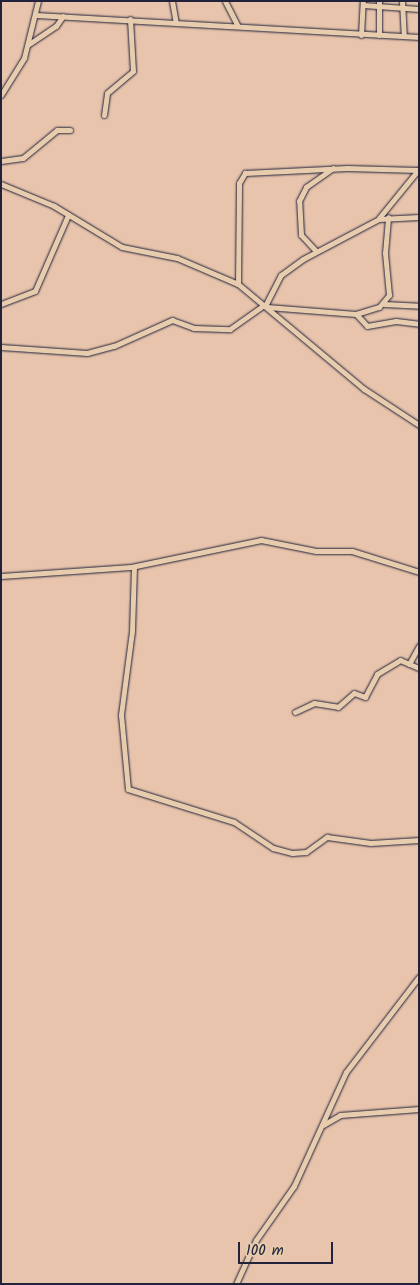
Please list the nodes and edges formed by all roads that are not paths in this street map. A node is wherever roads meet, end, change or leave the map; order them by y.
1 (38, 1) edge
2 (172, 1) edge
3 (225, 1) edge
4 (379, 1) edge
5 (402, 1) edge
6 (363, 3) edge
7 (379, 9) junction
8 (404, 9) junction
9 (419, 9) edge
10 (36, 15) junction
11 (63, 16) junction
12 (130, 19) junction
13 (176, 23) junction
14 (238, 26) junction
15 (361, 35) junction
16 (379, 35) junction
17 (404, 36) junction
18 (419, 37) edge
19 (29, 44) junction
20 (1, 95) edge
21 (104, 115) dead end
22 (70, 130) dead end
23 (1, 161) edge
24 (333, 168) junction
25 (418, 169) edge
26 (1, 184) edge
27 (68, 215) junction
28 (388, 217) junction
29 (419, 217) edge
30 (379, 218) junction
31 (316, 251) junction
32 (238, 284) junction
33 (1, 304) edge
34 (384, 304) junction
35 (265, 306) junction
36 (419, 306) edge
37 (356, 314) junction
38 (419, 324) edge
39 (1, 347) edge
40 (419, 425) edge
41 (134, 567) junction
42 (419, 572) edge
43 (1, 576) edge
44 (419, 646) edge
45 (409, 664) junction
46 (419, 668) edge
47 (295, 712) dead end
48 (419, 840) edge
49 (419, 977) edge
50 (419, 1109) edge
51 (322, 1125) junction
52 (236, 1284) edge

1 - 10 street
2 - 13 street
3 - 14 street
4 - 7 street
5 - 8 street
6 - 7 street
6 - 15 street
7 - 8 street
7 - 16 street
8 - 9 street
8 - 17 street
10 - 11 street
10 - 19 street
11 - 12 street
11 - 19 street
12 - 13 street
12 - 21 street
13 - 14 street
14 - 15 street
15 - 16 street
16 - 17 street
17 - 18 street
19 - 20 street
22 - 23 street
24 - 25 street
24 - 31 street
24 - 32 street
25 - 30 street
26 - 27 street
27 - 32 street
27 - 33 street
28 - 29 street
28 - 30 street
28 - 34 street
30 - 31 street
31 - 35 street
32 - 35 street
34 - 36 street
34 - 37 street
35 - 37 street
35 - 39 street
35 - 40 street
37 - 38 street
41 - 42 street
41 - 43 street
41 - 48 street
44 - 45 street
45 - 46 street
45 - 47 street
49 - 51 street
50 - 51 street
51 - 52 street

